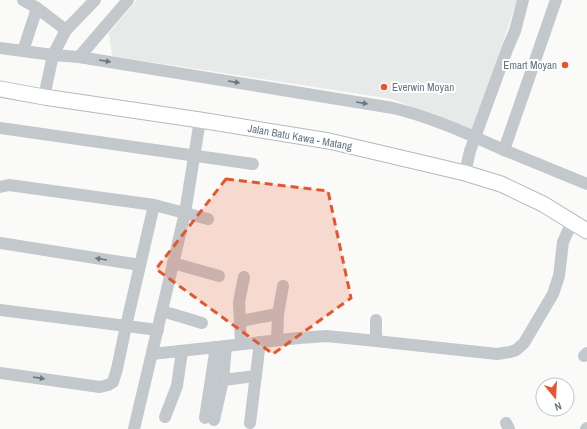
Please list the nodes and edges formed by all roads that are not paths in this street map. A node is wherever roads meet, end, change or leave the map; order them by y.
1 (23, 0) edge
2 (95, 0) edge
3 (128, 0) edge
4 (523, 0) edge
5 (556, 0) edge
6 (37, 8) junction
7 (66, 30) junction
8 (0, 48) edge
9 (23, 51) junction
10 (53, 55) junction
11 (78, 57) junction
12 (0, 89) edge
13 (44, 97) junction
14 (200, 120) junction
15 (0, 128) edge
16 (475, 137) junction
17 (504, 150) junction
18 (194, 156) junction
19 (253, 164) dead end
20 (465, 173) junction
21 (587, 184) edge
22 (0, 187) edge
23 (154, 205) junction
24 (185, 213) junction
25 (208, 219) dead end
26 (572, 222) junction
27 (587, 231) edge
28 (0, 243) edge
29 (173, 264) junction
30 (140, 265) junction
31 (219, 276) dead end
32 (244, 277) dead end
33 (283, 286) dead end
34 (0, 310) edge
35 (162, 311) junction
36 (278, 314) junction
37 (376, 320) dead end
38 (240, 321) junction
39 (202, 323) dead end
40 (126, 326) junction
41 (158, 330) junction
42 (277, 340) junction
43 (376, 341) junction
44 (260, 342) junction
45 (241, 344) junction
46 (221, 346) junction
47 (182, 350) junction
48 (152, 354) junction
49 (0, 373) edge
50 (256, 376) junction
51 (223, 380) junction
52 (165, 417) dead end
53 (250, 422) dead end
54 (134, 429) edge

1 - 6 street
2 - 7 street
3 - 11 street
4 - 16 street
5 - 17 street
6 - 7 street
6 - 9 street
7 - 10 street
8 - 9 street
9 - 10 street
10 - 11 street
10 - 13 street
11 -> 16 street
12 - 13 main road, Jalan Batu Kawa - Matang
13 - 14 main road, Jalan Batu Kawa - Matang
14 - 18 street
14 - 20 main road, Jalan Batu Kawa - Matang
15 - 18 street
16 - 17 street
16 - 20 street
17 - 21 street
18 - 19 street
18 - 24 street
20 - 26 main road, Jalan Batu Kawa - Matang
22 - 23 street
23 - 24 street
23 - 30 street
24 - 25 street
24 - 29 street
26 - 27 main road, Jalan Batu Kawa - Matang
26 - 43 street
30 -> 28 street
29 - 31 street
29 - 35 street
30 - 40 street
32 - 38 street
33 - 36 street
34 - 40 street
35 - 39 street
35 - 41 street
36 - 38 street
36 - 42 street
37 - 43 street
38 - 45 street
40 - 41 street
49 -> 40 street
41 - 48 street
42 - 43 street
42 - 44 street
44 - 45 street
44 - 50 street
45 - 46 street
46 - 47 street
46 - 51 street
46 - 51 street
47 - 48 street
47 - 52 street
48 - 54 street
50 - 51 street
50 - 53 street

